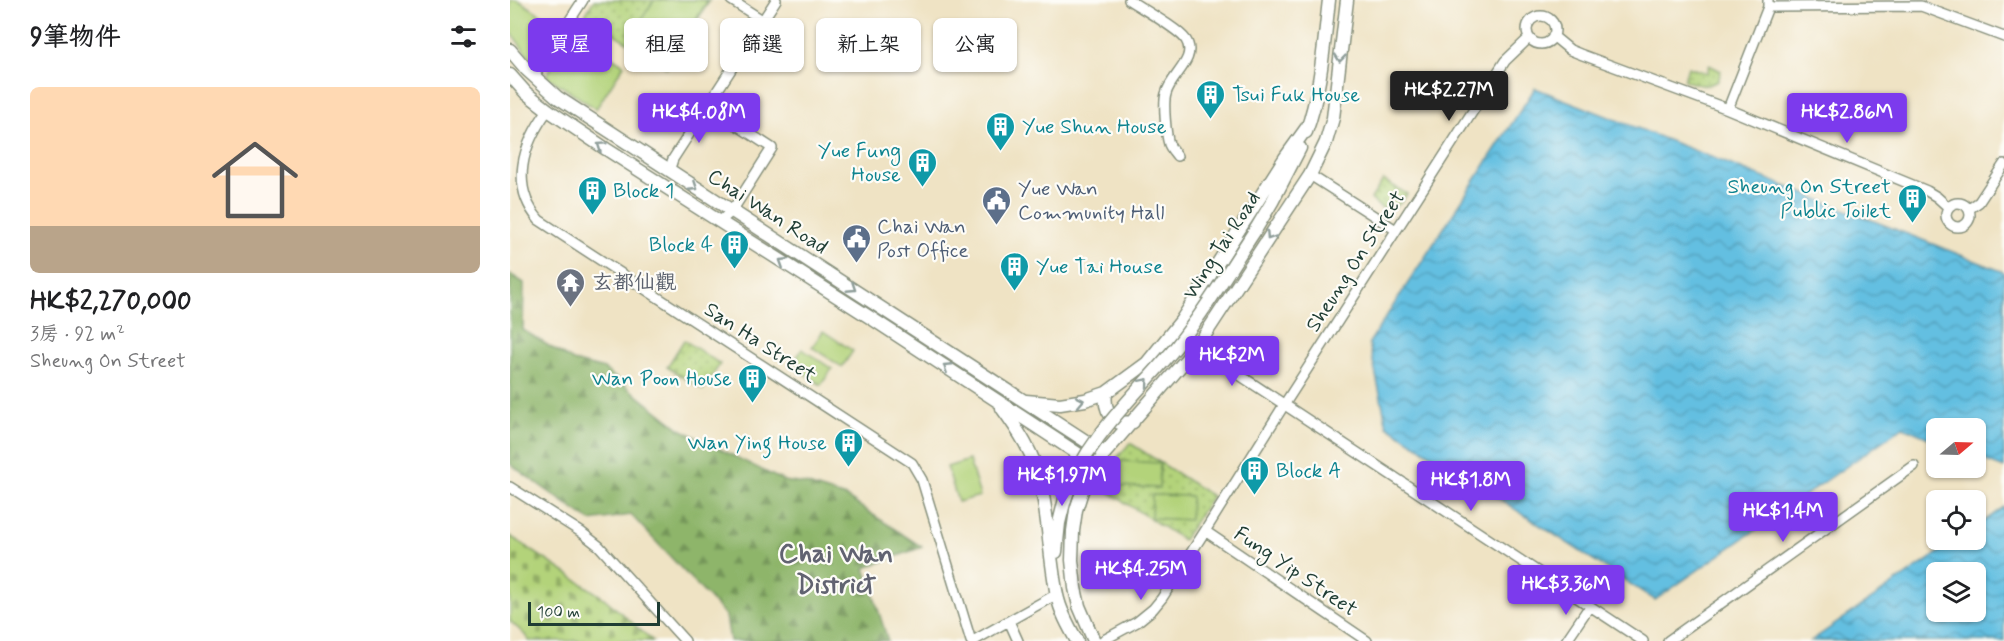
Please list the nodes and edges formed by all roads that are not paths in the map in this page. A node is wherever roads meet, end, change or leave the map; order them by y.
1 (583, 0) edge
2 (731, 0) edge
3 (776, 0) edge
4 (1129, 0) edge
5 (1329, 0) edge
6 (1347, 0) edge
7 (1768, 3) edge
8 (760, 18) edge
9 (764, 18) edge
10 (1553, 36) junction
11 (2004, 37) edge
12 (1529, 38) junction
13 (510, 50) edge
14 (729, 72) edge
15 (510, 75) edge
16 (534, 77) junction
17 (557, 97) junction
18 (707, 106) junction
19 (1728, 109) junction
20 (548, 110) junction
21 (1308, 126) junction
22 (1178, 156) dead end
23 (2004, 164) edge
24 (669, 171) junction
25 (1310, 175) junction
26 (660, 184) junction
27 (1948, 207) junction
28 (1969, 209) junction
29 (732, 211) junction
30 (718, 222) junction
31 (1396, 230) junction
32 (1197, 347) junction
33 (1106, 393) junction
34 (996, 400) junction
35 (1022, 400) junction
36 (1284, 405) junction
37 (1133, 422) junction
38 (1104, 454) junction
39 (1096, 465) junction
40 (1914, 466) dead end
41 (510, 486) edge
42 (1206, 531) junction
43 (1056, 589) junction
44 (1589, 607) junction
45 (1009, 621) junction
46 (1351, 630) junction
47 (1364, 640) edge
48 (685, 641) edge
49 (972, 641) edge
50 (1018, 641) edge
51 (1077, 641) edge
52 (1094, 641) edge
53 (1102, 641) edge
54 (1351, 641) edge
55 (1566, 641) edge
56 (1643, 641) edge
57 (1668, 641) edge

1 - 16 street
2 - 8 street
3 - 9 street
4 - 22 street
5 - 21 main road, Wing Tai Road
6 -> 25 main road, Wing Tai Road
7 - 11 street
7 - 19 street
10 - 12 street
10 - 12 street
10 - 19 street
12 - 31 street, Sheung On Street
13 - 16 main road, Chai Wan Road
14 - 18 street
15 - 20 main road, Chai Wan Road
16 - 17 main road, Chai Wan Road
17 - 20 main road
17 - 24 main road, Chai Wan Road
18 - 24 street
18 - 29 street
19 - 27 street
26 -> 20 main road, Chai Wan Road
20 - 49 street, San Ha Street
21 - 33 main road
43 -> 21 main road, Wing Tai Road, bridge
23 - 28 street
24 - 26 main road
24 -> 29 main road, Chai Wan Road
25 - 31 street
25 -> 32 main road, Wing Tai Road
26 - 30 main road, Chai Wan Road
27 - 28 street
27 - 28 street
29 - 30 street
29 -> 35 main road, Chai Wan Road
34 -> 30 main road, Chai Wan Road
31 - 36 street, Sheung On Street
32 - 36 street
32 - 37 main road, Wing Tai Road
35 -> 33 main road
33 - 37 main road
34 - 39 main road, Chai Wan Road
34 - 43 main road, Chai Wan Road
35 - 38 main road, Chai Wan Road
36 - 42 street, Sheung On Street
36 - 44 street
37 - 38 main road, Wing Tai Road
38 - 39 main road, Wing Tai Road
39 - 52 main road, Wing Tai Road
40 - 57 street
41 - 48 street
42 - 46 street, Fung Yip Street
42 - 53 street, Sheung On Street
43 - 45 street
43 - 51 main road, Chai Wan Road
44 - 55 street
44 - 56 street
45 - 49 street
45 - 50 street
46 - 47 street, Fung Yip Street
46 - 54 street

